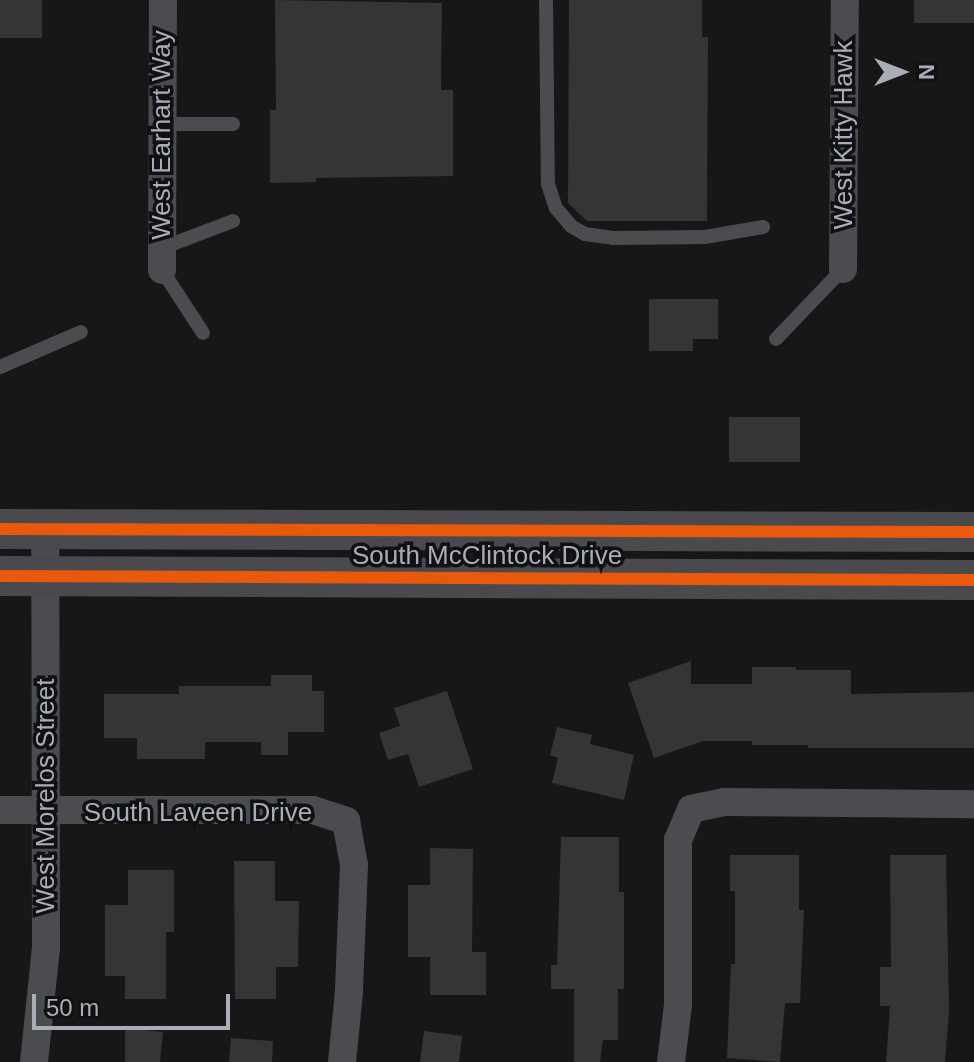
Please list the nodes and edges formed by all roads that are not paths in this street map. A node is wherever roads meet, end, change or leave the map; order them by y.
1 (163, 0) edge
2 (546, 0) edge
3 (845, 0) edge
4 (162, 124) junction
5 (233, 124) dead end
6 (233, 221) dead end
7 (763, 227) dead end
8 (162, 259) junction
9 (843, 269) joint
10 (81, 332) dead end
11 (203, 333) dead end
12 (776, 339) dead end
13 (0, 367) edge
14 (0, 529) edge
15 (45, 529) junction
16 (974, 532) edge
17 (0, 576) edge
18 (45, 576) junction
19 (974, 580) edge
20 (974, 804) edge
21 (0, 810) edge
22 (46, 812) junction
23 (34, 1062) edge
24 (342, 1062) edge
25 (671, 1062) edge

1 - 4 street, West Earhart Way
2 - 7 lane
3 - 9 street, West Kitty Hawk
4 - 5 lane
4 - 8 street, West Earhart Way
6 - 8 lane
8 - 11 lane
9 - 12 lane
10 - 13 lane
14 - 15 main road, South McClintock Drive
15 - 16 main road, South McClintock Drive
15 - 18 street, West Morelos Street
17 - 18 main road, South McClintock Drive
18 - 19 main road, South McClintock Drive
18 - 22 street, West Morelos Street
20 - 25 street
21 - 22 street, South Laveen Drive
22 - 23 street, West Morelos Street
22 - 24 street, South Laveen Drive

